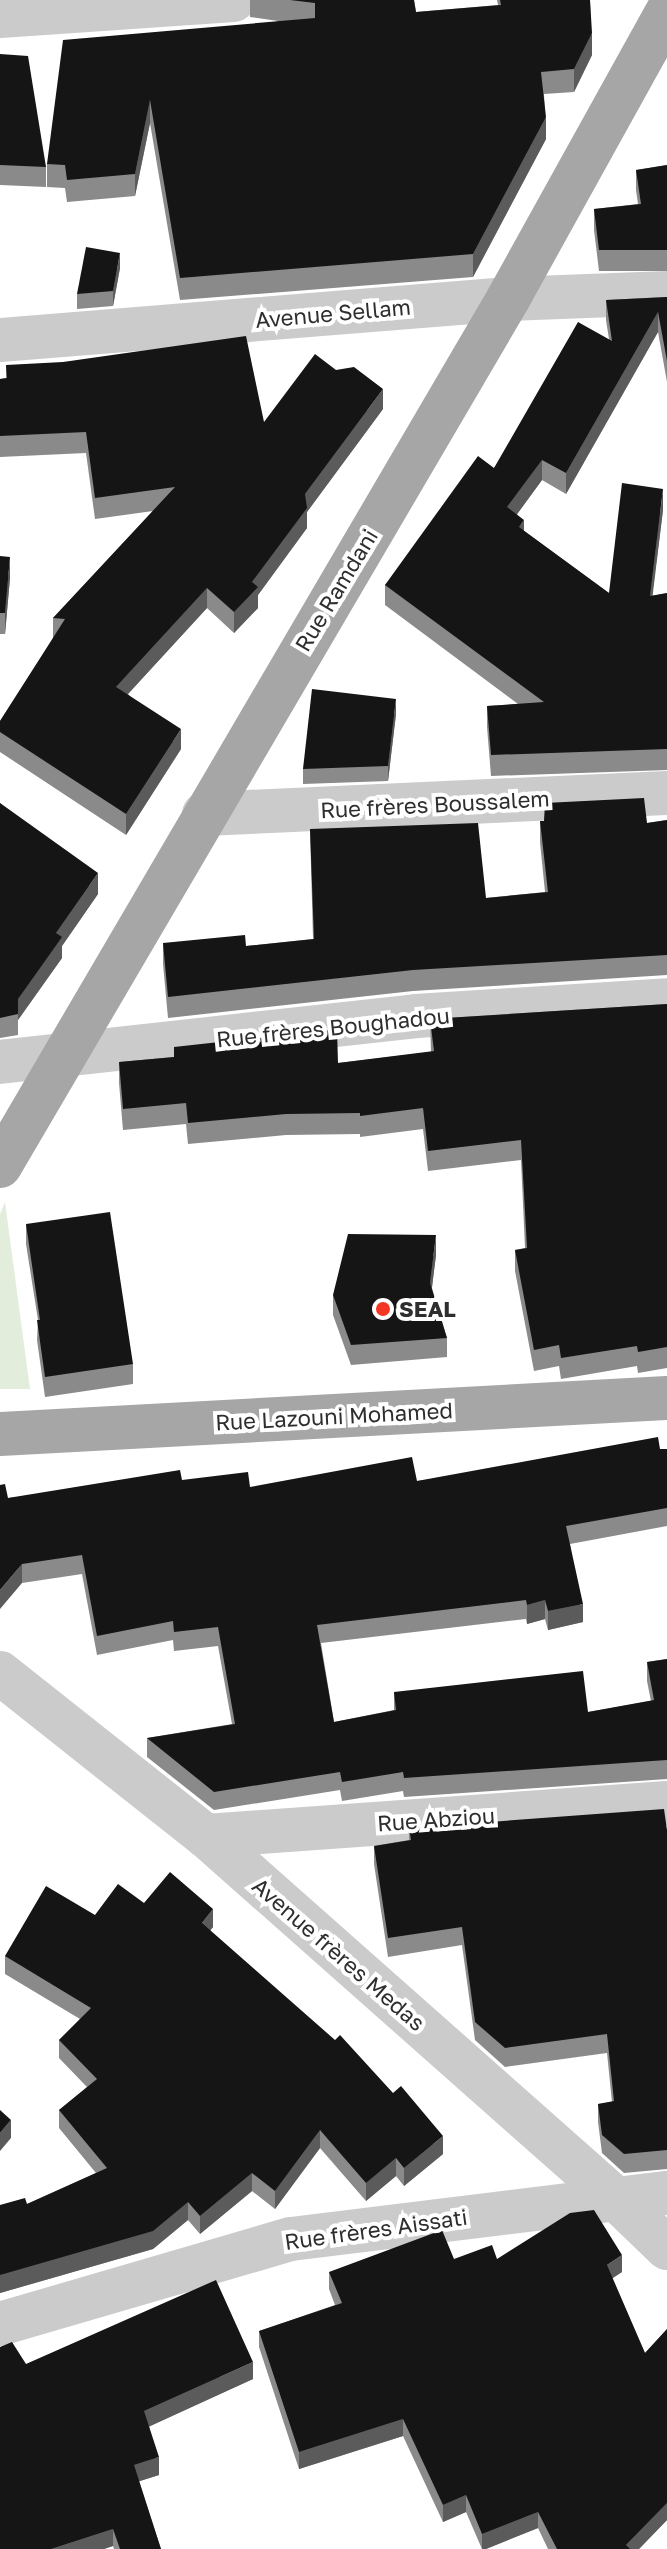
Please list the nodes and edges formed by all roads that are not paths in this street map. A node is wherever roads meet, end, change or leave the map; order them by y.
1 (233, 0) edge
2 (667, 12) edge
3 (0, 16) edge
4 (667, 293) edge
5 (508, 299) junction
6 (0, 340) edge
7 (667, 793) edge
8 (204, 814) junction
9 (667, 1000) edge
10 (65, 1057) junction
11 (0, 1062) edge
12 (0, 1166) edge
13 (667, 1398) edge
14 (0, 1434) edge
15 (0, 1673) edge
16 (667, 1803) edge
17 (206, 1836) junction
18 (667, 2193) edge
19 (615, 2198) junction
20 (667, 2248) edge
21 (0, 2324) edge

1 - 3 street
2 - 5 main road, Rue Ramdani
4 - 5 street, Avenue Sellam
5 - 6 street, Avenue Sellam
5 - 8 main road, Rue Ramdani
7 - 8 street, Rue frères Boussalem
8 - 10 main road, Rue Ramdani
9 - 10 street, Rue frères Boughadou
10 - 11 street, Rue frères Boughadou
10 - 12 main road, Rue Ramdani
13 - 14 main road, Rue Lazouni Mohamed
15 - 17 street, Avenue frères Medas
16 - 17 street, Rue Abziou
17 - 19 street, Avenue frères Medas
18 - 19 street, Rue frères Aissati
19 - 20 street, Avenue frères Medas
19 - 21 street, Rue frères Aissati

